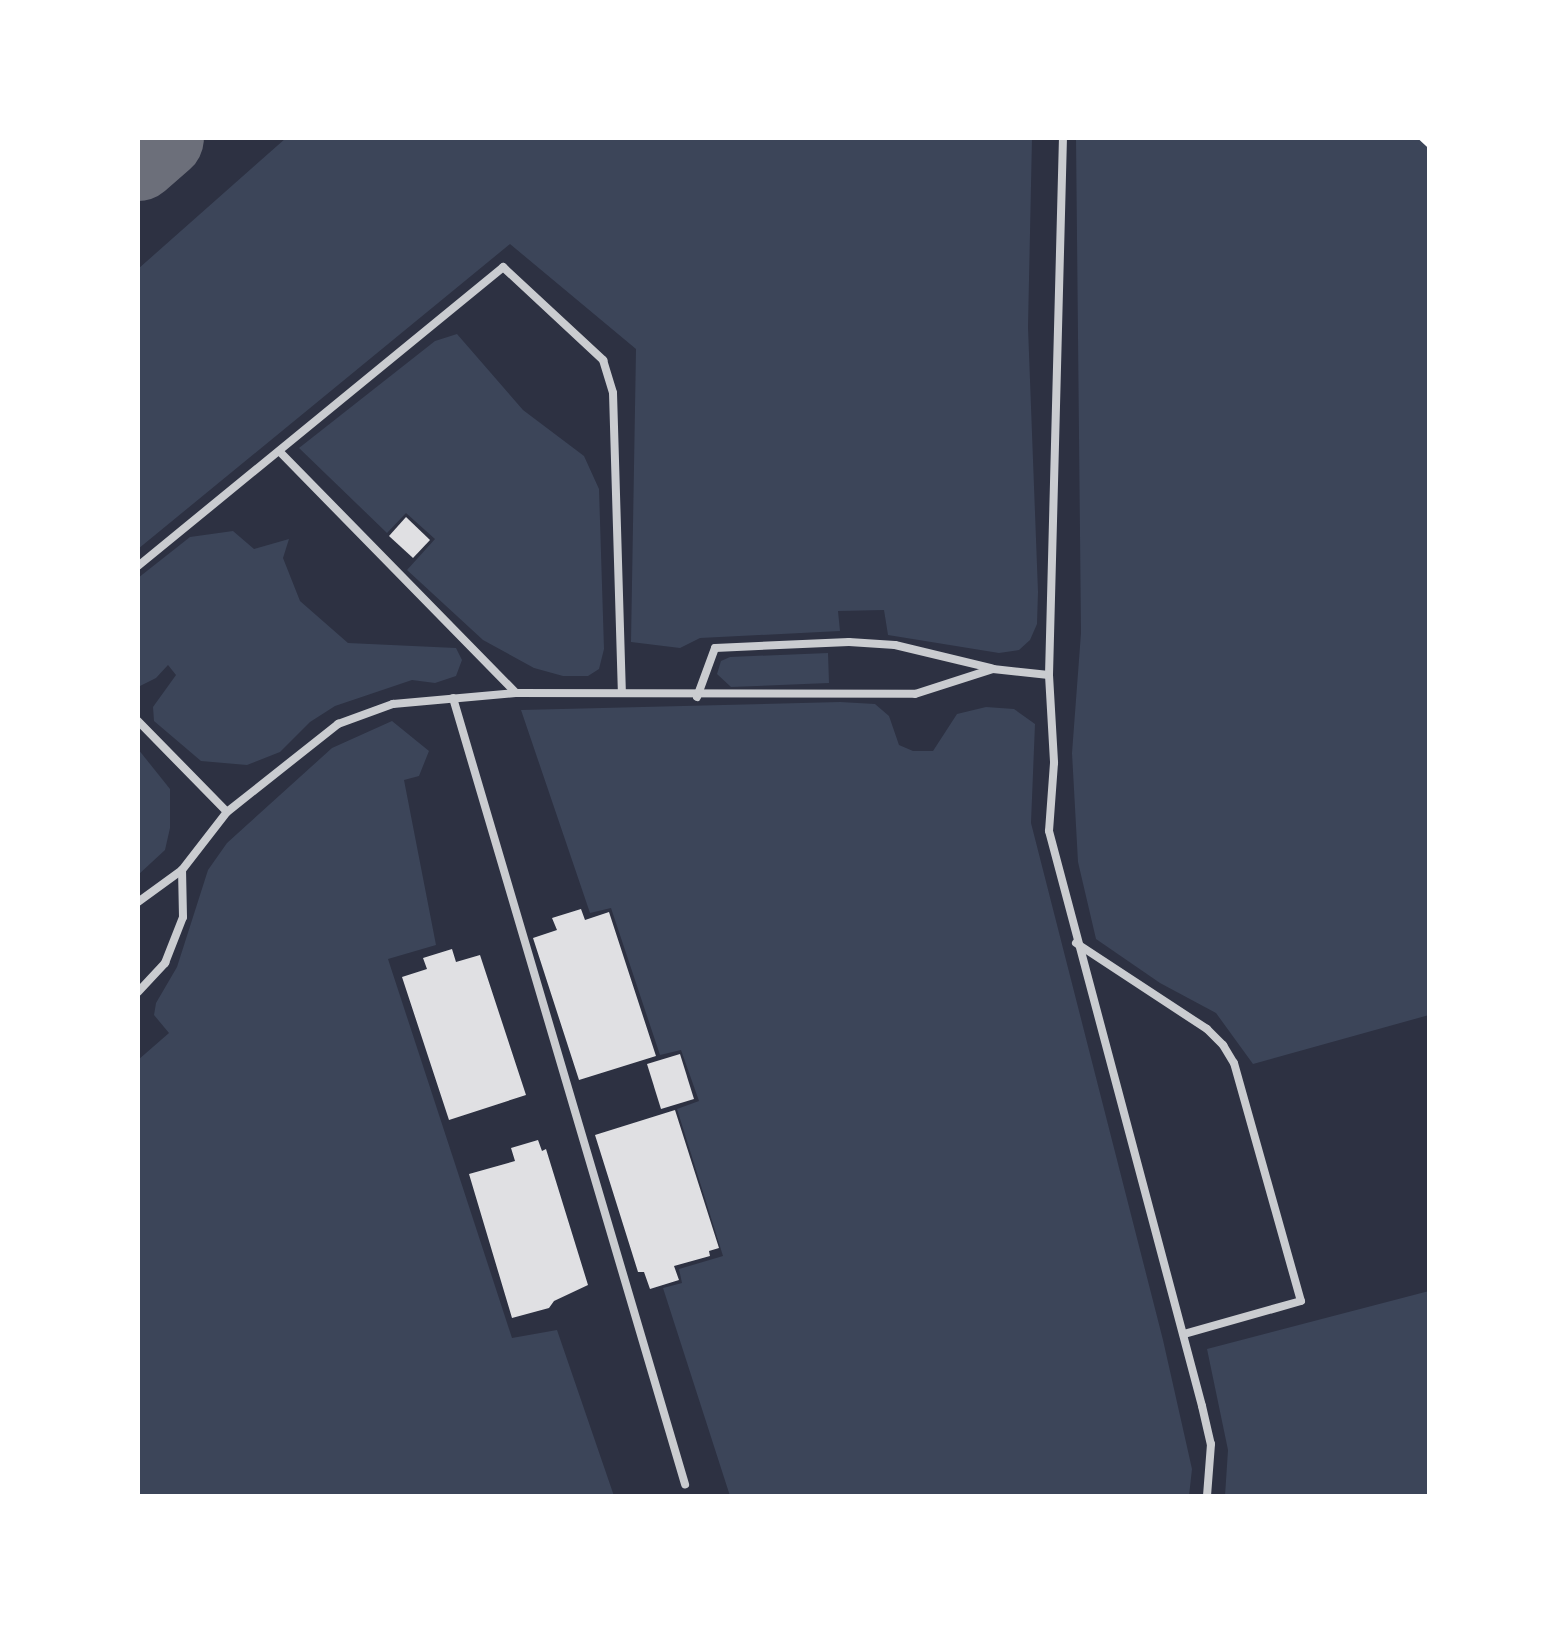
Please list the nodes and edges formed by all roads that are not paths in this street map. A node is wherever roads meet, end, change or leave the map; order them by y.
1 (1063, 138) edge
2 (280, 452) junction
3 (138, 566) edge
4 (992, 669) junction
5 (1049, 674) junction
6 (622, 692) junction
7 (516, 693) junction
8 (698, 696) junction
9 (452, 698) junction
10 (138, 721) edge
11 (227, 812) junction
12 (182, 870) junction
13 (138, 902) edge
14 (1076, 943) junction
15 (138, 992) edge
16 (1184, 1334) junction
17 (685, 1484) dead end
18 (1208, 1496) edge

1 - 5 lane
2 - 3 lane
2 - 6 lane
2 - 7 lane
4 - 5 lane
4 - 8 lane
4 - 8 lane
5 - 14 lane
6 - 7 lane
6 - 8 lane
7 - 9 lane
9 - 11 lane
9 - 17 lane
10 - 11 lane
11 - 12 lane
12 - 13 lane
12 - 15 lane
14 - 16 lane
14 - 16 lane
16 - 18 lane

